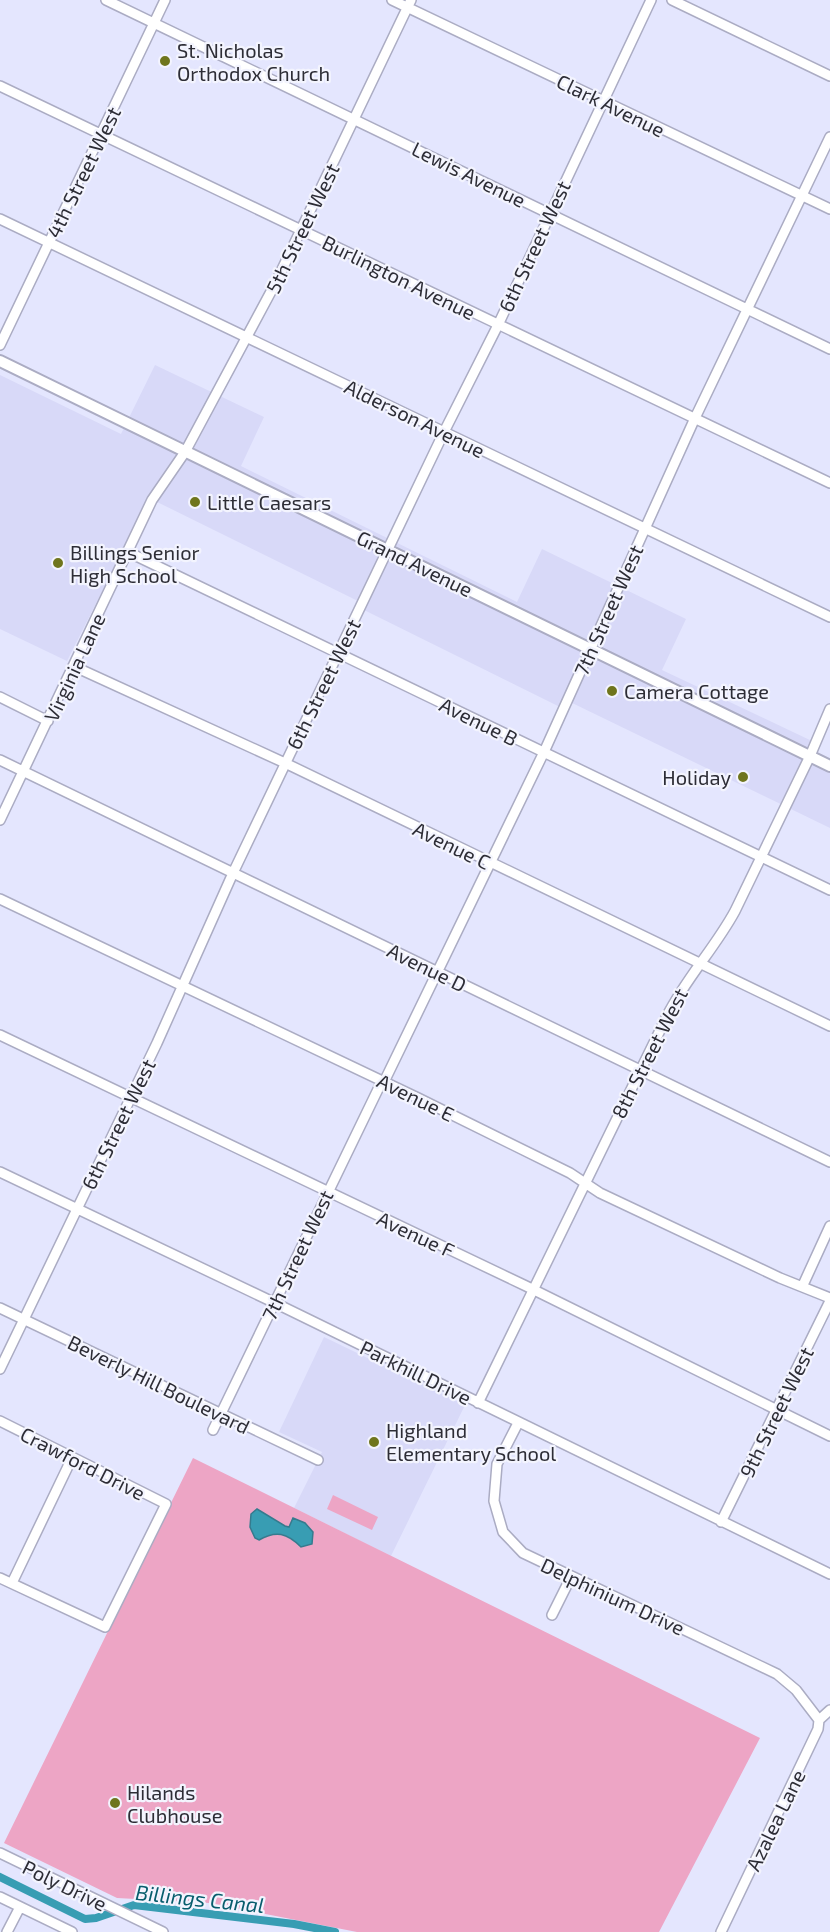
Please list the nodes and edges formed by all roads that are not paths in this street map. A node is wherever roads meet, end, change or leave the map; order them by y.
1 (106, 0) edge
2 (165, 0) edge
3 (392, 0) edge
4 (651, 0) edge
5 (672, 0) edge
6 (409, 4) edge
7 (154, 23) junction
8 (830, 76) edge
9 (0, 86) edge
10 (602, 100) junction
11 (354, 119) junction
12 (101, 134) junction
13 (830, 137) edge
14 (801, 196) junction
15 (830, 209) edge
16 (549, 212) junction
17 (0, 219) edge
18 (301, 230) junction
19 (49, 243) junction
20 (748, 308) junction
21 (498, 325) junction
22 (246, 337) junction
23 (0, 345) edge
24 (830, 349) edge
25 (0, 361) edge
26 (695, 418) junction
27 (444, 432) junction
28 (185, 452) junction
29 (830, 483) edge
30 (645, 529) junction
31 (388, 550) junction
32 (128, 552) junction
33 (830, 617) edge
34 (591, 648) junction
35 (338, 653) junction
36 (73, 666) junction
37 (0, 697) edge
38 (830, 709) edge
39 (48, 721) junction
40 (544, 752) junction
41 (810, 756) junction
42 (0, 760) edge
43 (285, 763) junction
44 (830, 765) edge
45 (24, 772) junction
46 (0, 820) edge
47 (761, 857) junction
48 (491, 864) junction
49 (233, 873) junction
50 (830, 890) edge
51 (0, 899) edge
52 (699, 963) junction
53 (438, 972) junction
54 (182, 987) junction
55 (830, 1026) edge
56 (0, 1035) edge
57 (639, 1069) junction
58 (383, 1081) junction
59 (130, 1098) junction
60 (830, 1162) edge
61 (0, 1172) edge
62 (585, 1183) junction
63 (327, 1192) junction
64 (77, 1208) junction
65 (830, 1226) edge
66 (803, 1285) junction
67 (533, 1290) junction
68 (830, 1300) edge
69 (275, 1303) junction
70 (0, 1308) edge
71 (24, 1319) junction
72 (0, 1369) edge
73 (478, 1402) junction
74 (777, 1409) junction
75 (221, 1413) junction
76 (0, 1421) edge
77 (518, 1423) junction
78 (213, 1430) dead end
79 (830, 1436) edge
80 (72, 1458) junction
81 (318, 1460) dead end
82 (721, 1522) junction
83 (830, 1574) edge
84 (572, 1577) junction
85 (0, 1578) edge
86 (12, 1583) junction
87 (552, 1615) dead end
88 (830, 1710) edge
89 (819, 1720) junction
90 (0, 1854) edge
91 (0, 1897) edge
92 (20, 1907) junction
93 (7, 1932) edge
94 (72, 1932) edge
95 (163, 1932) edge
96 (721, 1932) edge

1 - 7 street, Lewis Avenue
2 - 7 street, 4th Street West
3 - 6 street, Clark Avenue
4 - 10 street, 6th Street West
5 - 8 street
6 - 10 street, Clark Avenue
6 - 11 street, 5th Street West
7 - 11 street, Lewis Avenue
7 - 12 street, 4th Street West
9 - 12 street, Burlington Avenue
10 - 14 street, Clark Avenue
10 - 16 street, 6th Street West
11 - 16 street, Lewis Avenue
11 - 18 street, 5th Street West
12 - 18 street, Burlington Avenue
12 - 19 street, 4th Street West
13 - 14 street, 7th Street West
14 - 15 street, Clark Avenue
14 - 20 street, 7th Street West
16 - 20 street, Lewis Avenue
16 - 21 street, 6th Street West
17 - 19 street, Alderson Avenue
18 - 21 street, Burlington Avenue
18 - 22 street, 5th Street West
19 - 22 street, Alderson Avenue
19 - 23 street, 4th Street West
20 - 24 street, Lewis Avenue
20 - 26 street, 7th Street West
21 - 26 street, Burlington Avenue
21 - 27 street, 6th Street West
22 - 27 street, Alderson Avenue
22 - 28 street, 5th Street West
25 - 28 main road, Grand Avenue
26 - 29 street, Burlington Avenue
26 - 30 street, 7th Street West
27 - 30 street, Alderson Avenue
27 - 31 street, 6th Street West
28 - 31 main road, Grand Avenue
28 - 32 street, Virginia Lane
30 - 33 street, Alderson Avenue
30 - 34 street, 7th Street West
31 - 34 main road, Grand Avenue
31 - 35 street, 6th Street West
32 - 35 street, Avenue B
32 - 36 street, Virginia Lane
34 - 40 street, 7th Street West
34 - 41 main road, Grand Avenue
35 - 40 street, Avenue B
35 - 43 street, 6th Street West
36 - 39 street, Virginia Lane
36 - 43 street, Avenue C
37 - 39 street
38 - 41 street, 8th Street West
39 - 45 street, Virginia Lane
40 - 47 street, Avenue B
40 - 48 street, 7th Street West
41 - 44 main road, Grand Avenue
41 - 47 street, 8th Street West
42 - 45 street, Avenue D
43 - 48 street, Avenue C
43 - 49 street, 6th Street West
45 - 46 street, Virginia Lane
45 - 49 street, Avenue D
47 - 50 street, Avenue B
47 - 52 street, 8th Street West
48 - 52 street, Avenue C
48 - 53 street, 7th Street West
49 - 53 street, Avenue D
49 - 54 street, 6th Street West
51 - 54 street, Avenue E
52 - 55 street, Avenue C
52 - 57 street, 8th Street West
53 - 57 street, Avenue D
53 - 58 street, 7th Street West
54 - 58 street, Avenue E
54 - 59 street, 6th Street West
56 - 59 street, Avenue F
57 - 60 street, Avenue D
57 - 62 street, 8th Street West
58 - 62 street, Avenue E
58 - 63 street, 7th Street West
59 - 63 street, Avenue F
59 - 64 street, 6th Street West
61 - 64 street, Parkhill Drive
62 - 66 street, Avenue E
62 - 67 street, 8th Street West
63 - 67 street, Avenue F
63 - 69 street, 7th Street West
64 - 69 street, Parkhill Drive
64 - 71 street, 6th Street West
65 - 66 street
66 - 68 street, Avenue E
67 - 73 street, 8th Street West
67 - 74 street, Avenue F
68 - 74 street, 9th Street West
69 - 73 street, Parkhill Drive
69 - 75 street, 7th Street West
70 - 71 street, Beverly Hill Boulevard
71 - 72 street, 6th Street West
71 - 75 street, Beverly Hill Boulevard
73 - 77 street, Parkhill Drive
74 - 79 street, Avenue F
74 - 82 street, 9th Street West
75 - 78 street, 7th Street West
75 - 81 street, Beverly Hill Boulevard
76 - 80 street, Crawford Drive
77 - 82 street, Parkhill Drive
77 - 84 street, Delphinium Drive
80 - 86 street
80 - 86 street, Crawford Drive
82 - 83 street, Parkhill Drive
84 - 87 street
84 - 89 street, Delphinium Drive
85 - 86 street
88 - 89 street, Azalea Lane
89 - 96 street, Azalea Lane
90 - 95 street, Poly Drive
91 - 92 street
92 - 93 street
92 - 94 street

